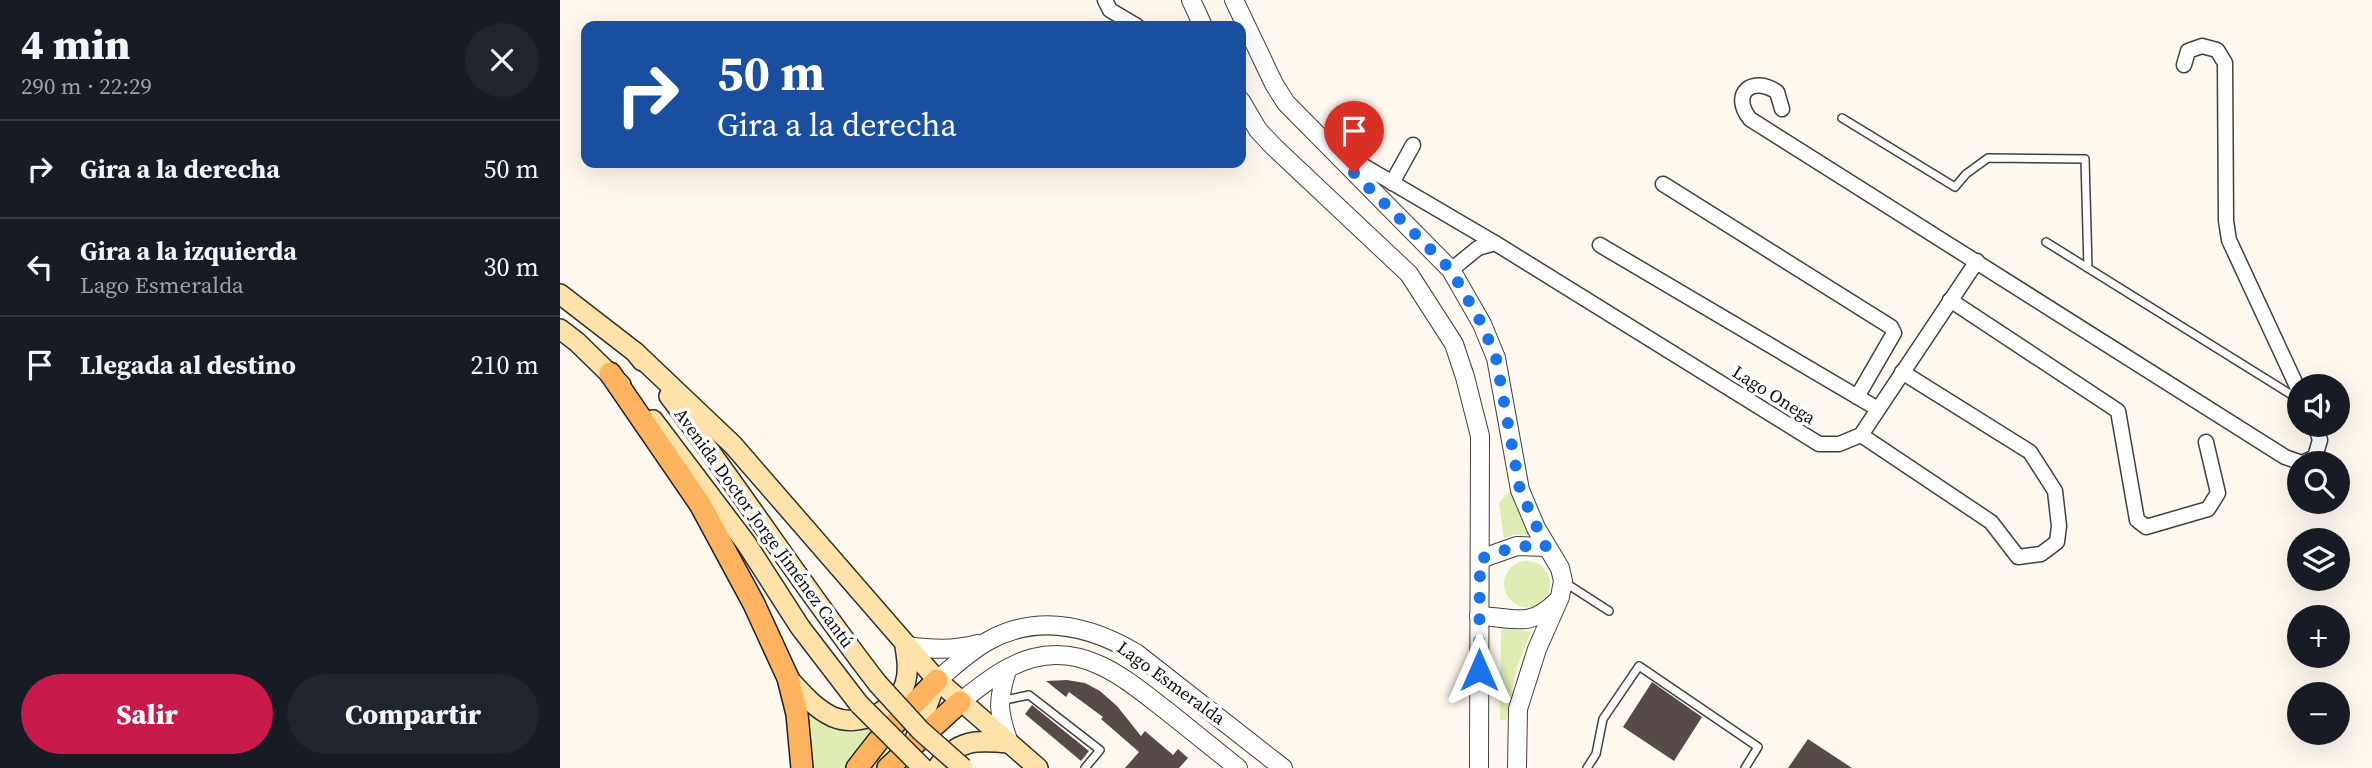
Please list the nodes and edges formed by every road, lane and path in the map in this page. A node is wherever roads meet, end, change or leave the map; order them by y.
1 (1105, 0) edge
2 (1191, 0) edge
3 (1234, 0) edge
4 (1129, 21) edge
5 (1201, 21) edge
6 (1244, 21) edge
7 (1246, 25) edge
8 (2184, 65) dead end
9 (1782, 109) dead end
10 (1246, 110) edge
11 (1842, 118) dead end
12 (1320, 140) junction
13 (1413, 145) dead end
14 (1392, 183) junction
15 (1663, 184) dead end
16 (2046, 242) dead end
17 (1495, 243) junction
18 (1600, 245) dead end
19 (1977, 261) junction
20 (2088, 268) junction
21 (1451, 270) junction
22 (560, 294) edge
23 (1950, 300) junction
24 (560, 329) edge
25 (635, 352) junction
26 (1902, 372) junction
27 (610, 373) junction
28 (2291, 374) edge
29 (2287, 392) edge
30 (1857, 397) junction
31 (1878, 409) junction
32 (1861, 435) junction
33 (2319, 437) edge
34 (2206, 442) dead end
35 (1546, 547) junction
36 (1480, 559) junction
37 (1562, 589) junction
38 (1609, 611) dead end
39 (1479, 616) junction
40 (1529, 621) junction
41 (1543, 635) junction
42 (988, 641) junction
43 (905, 646) junction
44 (1007, 670) junction
45 (788, 678) junction
46 (937, 680) junction
47 (999, 701) junction
48 (960, 702) junction
49 (914, 743) junction
50 (1009, 743) junction
51 (802, 768) edge
52 (857, 768) edge
53 (888, 768) edge
54 (923, 768) edge
55 (937, 768) edge
56 (963, 768) edge
57 (1038, 768) edge
58 (1085, 768) edge
59 (1238, 768) edge
60 (1283, 768) edge
61 (1479, 768) edge
62 (1517, 768) edge
63 (1587, 768) edge
64 (1745, 768) edge

1 - 4 street
2 - 5 street
3 - 6 street
7 - 12 street
8 - 28 street
9 - 19 street
10 - 36 street
11 - 20 lane
12 - 14 street, Lago Onega
12 - 21 street
13 - 14 street
14 - 17 street, Lago Onega
15 - 30 street
16 - 20 lane
17 - 21 street
17 - 32 street, Lago Onega
18 - 30 street
19 - 23 street
19 - 33 street
20 - 29 lane
21 - 35 street
22 - 25 main road, Avenida Doctor Jorge Jiménez Cantú
23 - 26 street
23 - 34 street
24 - 27 main road, Avenida Doctor Jorge Jiménez Cantú
25 - 43 main road
25 - 56 main road, Avenida Doctor Jorge Jiménez Cantú, bridge
26 - 31 street
26 - 32 street
27 - 45 main road
27 - 54 main road, Avenida Doctor Jorge Jiménez Cantú, bridge
30 - 31 street
31 - 32 street
35 - 36 street
35 - 37 street
36 - 39 street
37 - 38 lane
37 - 40 street
37 - 41 street
39 - 40 street
39 - 61 street
40 - 41 street
41 - 62 street
42 - 43 street
42 - 46 street, Lago Esmeralda
42 - 60 street, Lago Esmeralda
43 - 45 main road
43 - 46 main road
44 - 47 street
44 - 48 street, Lago Esmeralda
44 - 59 street, Lago Esmeralda
45 - 51 main road
46 - 48 main road
46 - 49 main road
46 - 52 main road
47 - 50 street
47 - 58 lane
48 - 49 main road
48 - 50 main road
49 - 53 main road
50 - 55 main road
50 - 57 main road
63 - 64 lane

